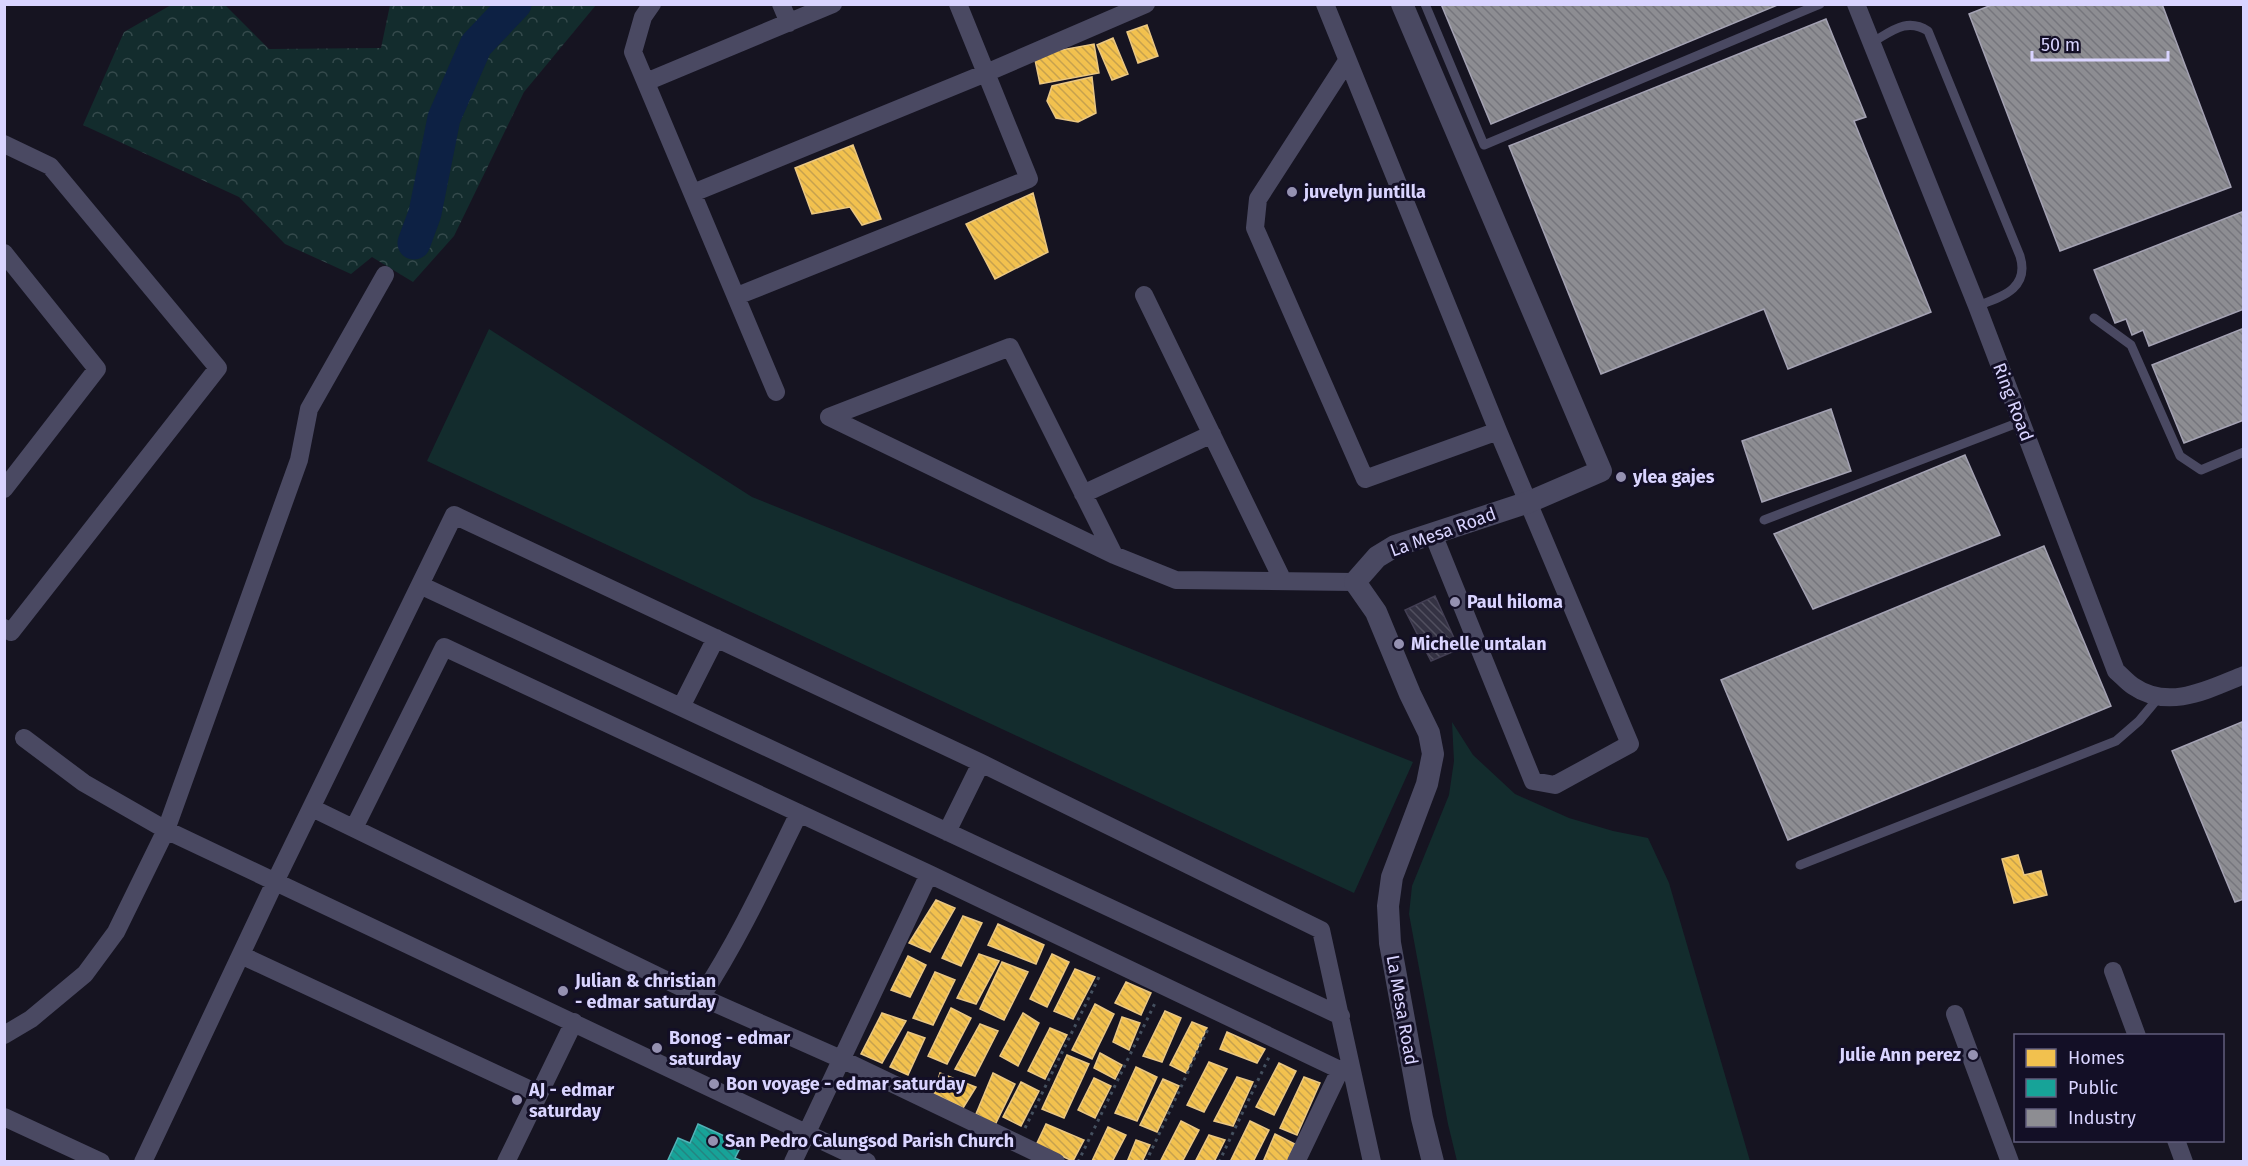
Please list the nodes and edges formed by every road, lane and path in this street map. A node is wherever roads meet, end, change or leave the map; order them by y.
1 (652, 4) edge
2 (781, 4) edge
3 (833, 4) edge
4 (958, 4) edge
5 (1146, 4) edge
6 (1325, 4) edge
7 (1402, 4) edge
8 (1425, 4) edge
9 (1820, 4) edge
10 (1856, 4) edge
11 (789, 23) junction
12 (1871, 43) junction
13 (1347, 61) junction
14 (986, 73) junction
15 (645, 82) junction
16 (4, 144) edge
17 (693, 193) junction
18 (4, 254) edge
19 (385, 275) dead end
20 (1144, 295) dead end
21 (737, 297) junction
22 (1977, 306) junction
23 (2094, 318) dead end
24 (776, 392) dead end
25 (2020, 422) junction
26 (1498, 431) junction
27 (1212, 434) junction
28 (2244, 452) edge
29 (4, 489) edge
30 (1083, 494) junction
31 (1529, 502) junction
32 (1764, 520) dead end
33 (1432, 534) junction
34 (1114, 555) junction
35 (1283, 581) junction
36 (1355, 582) junction
37 (420, 585) junction
38 (4, 628) edge
39 (717, 638) junction
40 (2244, 675) edge
41 (2159, 697) junction
42 (681, 707) junction
43 (24, 738) dead end
44 (981, 763) junction
45 (312, 808) junction
46 (799, 813) junction
47 (354, 828) junction
48 (166, 830) junction
49 (947, 832) junction
50 (1800, 865) dead end
51 (929, 874) junction
52 (275, 882) junction
53 (241, 955) junction
54 (1108, 960) junction
55 (2113, 971) dead end
56 (1163, 986) junction
57 (701, 997) junction
58 (1217, 1011) junction
59 (1955, 1014) dead end
60 (1341, 1016) junction
61 (574, 1022) junction
62 (2137, 1034) edge
63 (4, 1035) edge
64 (1277, 1040) junction
65 (841, 1059) junction
66 (539, 1094) junction
67 (4, 1117) edge
68 (806, 1133) junction
69 (2177, 1142) edge
70 (1018, 1143) junction
71 (101, 1161) edge
72 (143, 1161) edge
73 (506, 1161) edge
74 (793, 1161) edge
75 (867, 1161) edge
76 (1056, 1161) edge
77 (1078, 1161) edge
78 (1146, 1161) edge
79 (1219, 1161) edge
80 (1296, 1161) edge
81 (1372, 1161) edge
82 (1433, 1161) edge
83 (2010, 1161) edge
84 (2184, 1161) edge

1 - 15 street
2 - 11 street
3 - 11 street
4 - 14 street
5 - 14 street
6 - 13 street
7 - 31 street, La Mesa Road
8 - 9 lane
10 - 12 street, Ring Road
11 - 15 street
12 - 22 street, Ring Road
12 - 22 lane
13 - 26 street
13 - 26 street
14 - 17 street
14 - 21 street
15 - 17 street
16 - 38 street
17 - 21 street
18 - 29 street
19 - 48 street
20 - 27 street
21 - 24 street
22 - 25 street, Ring Road
23 - 28 lane
25 - 32 lane
25 - 41 street, Ring Road
26 - 31 street
27 - 30 street
27 - 35 street
30 - 34 street
30 - 34 street
31 - 33 street, La Mesa Road
31 - 33 street
33 - 36 street, La Mesa Road
34 - 35 street
35 - 36 street
36 - 82 street, La Mesa Road
37 - 39 street
37 - 42 street
37 - 45 street
39 - 42 street
39 - 44 street
40 - 41 street, Ring Road
41 - 50 lane
42 - 49 street
43 - 48 street
44 - 49 street
44 - 60 street
45 - 47 street
45 - 52 street
46 - 47 street
46 - 51 street
46 - 57 street
47 - 57 street
48 - 52 street
48 - 63 street
49 - 60 street
51 - 54 street
51 - 65 street
52 - 53 street
52 - 61 street
53 - 66 street
53 - 72 street
54 - 56 street
54 - 70 path
55 - 62 street
56 - 58 street
56 - 77 path
57 - 65 street
58 - 64 street
58 - 78 path
59 - 83 street
60 - 81 street
61 - 66 street
61 - 68 street
64 - 79 path
64 - 80 street
65 - 68 street
65 - 70 street
66 - 73 street
67 - 71 street
68 - 74 street
68 - 75 street
69 - 84 street
70 - 76 street

